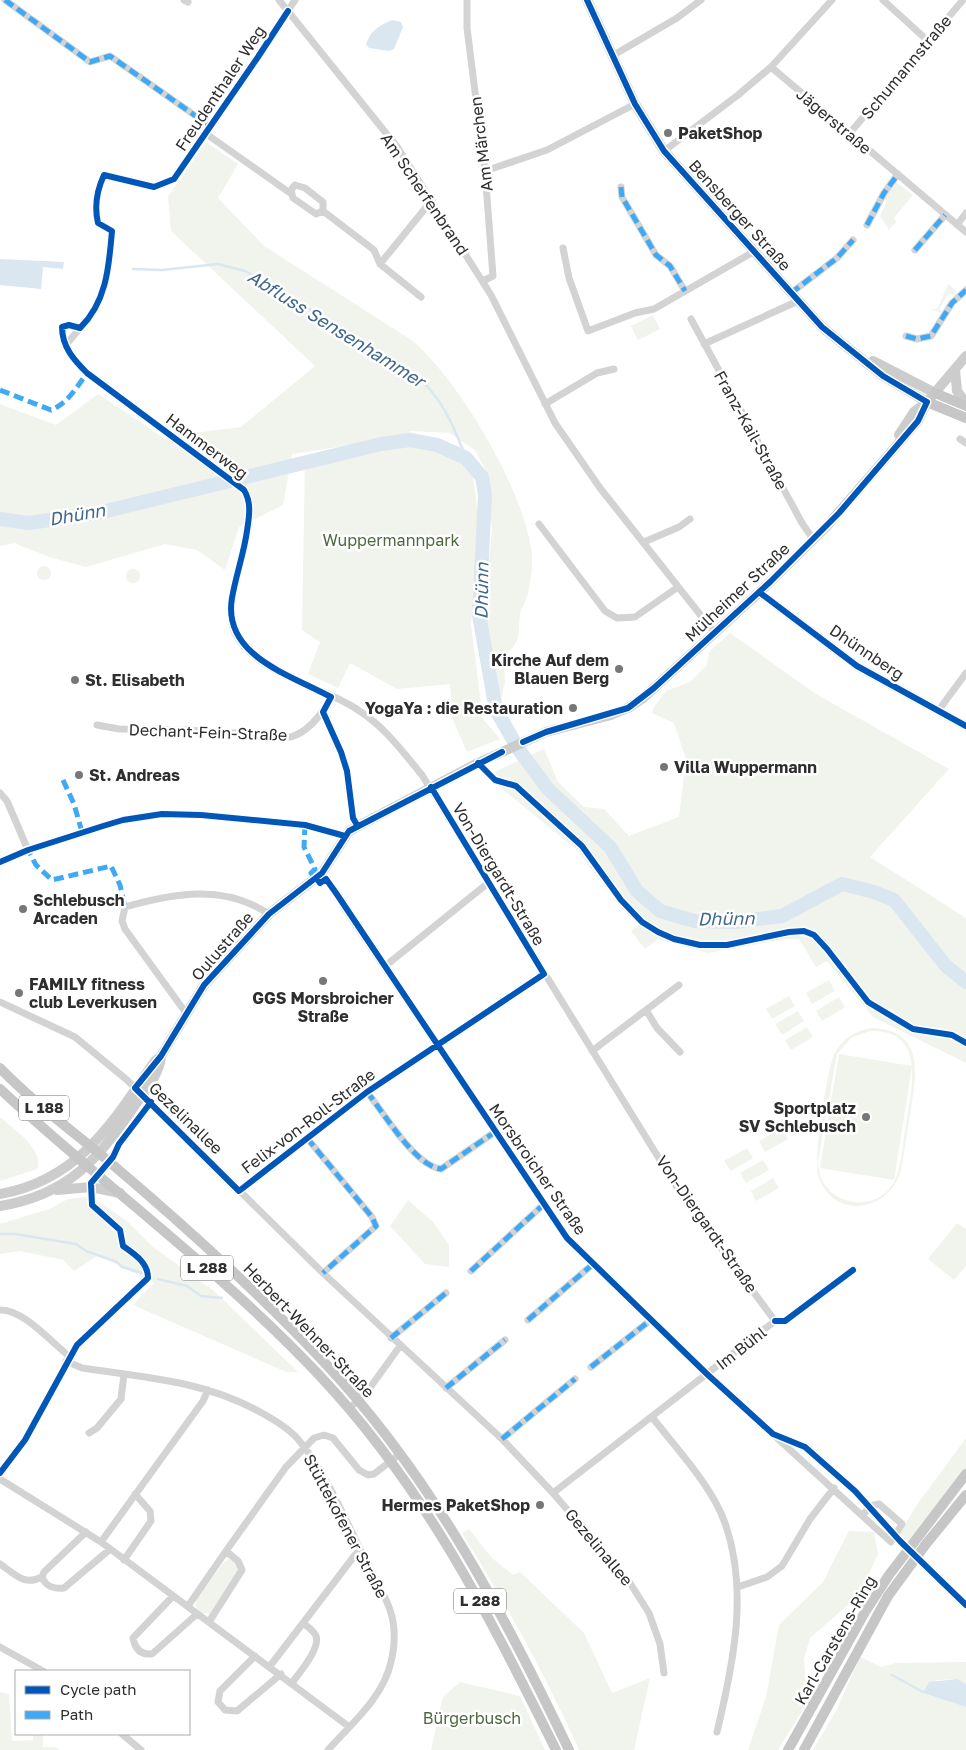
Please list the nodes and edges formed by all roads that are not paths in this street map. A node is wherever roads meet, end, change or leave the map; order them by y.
1 (5, 0) edge
2 (279, 0) edge
3 (295, 0) edge
4 (467, 0) edge
5 (587, 0) edge
6 (701, 0) edge
7 (832, 0) edge
8 (883, 0) edge
9 (962, 0) edge
10 (288, 11) junction
11 (928, 41) junction
12 (612, 56) junction
13 (770, 68) junction
14 (635, 104) junction
15 (210, 126) junction
16 (205, 133) junction
17 (849, 134) junction
18 (664, 151) junction
19 (485, 171) junction
20 (898, 174) junction
21 (174, 178) dead end
22 (621, 187) dead end
23 (290, 193) junction
24 (432, 200) junction
25 (324, 211) junction
26 (966, 213) edge
27 (945, 215) junction
28 (867, 225) dead end
29 (957, 225) junction
30 (112, 231) dead end
31 (966, 232) edge
32 (853, 240) dead end
33 (563, 248) dead end
34 (915, 250) dead end
35 (755, 251) junction
36 (380, 264) junction
37 (483, 281) junction
38 (966, 290) edge
39 (685, 291) junction
40 (791, 293) junction
41 (421, 297) dead end
42 (798, 302) junction
43 (691, 319) dead end
44 (80, 328) junction
45 (906, 336) dead end
46 (704, 344) junction
47 (66, 346) junction
48 (854, 353) junction
49 (966, 356) edge
50 (614, 369) dead end
51 (955, 370) junction
52 (935, 393) junction
53 (927, 402) junction
54 (545, 404) junction
55 (966, 405) edge
56 (966, 418) edge
57 (690, 519) dead end
58 (539, 524) dead end
59 (813, 539) junction
60 (644, 542) junction
61 (678, 587) junction
62 (759, 592) junction
63 (714, 632) junction
64 (966, 673) edge
65 (331, 696) junction
66 (938, 711) junction
67 (97, 725) dead end
68 (966, 726) edge
69 (431, 787) junction
70 (0, 793) edge
71 (345, 836) joint
72 (0, 862) edge
73 (488, 883) junction
74 (343, 906) dead end
75 (268, 914) junction
76 (384, 967) junction
77 (544, 974) junction
78 (679, 985) dead end
79 (0, 1002) edge
80 (646, 1010) junction
81 (186, 1013) junction
82 (438, 1046) junction
83 (592, 1051) junction
84 (680, 1052) dead end
85 (0, 1068) edge
86 (0, 1088) edge
87 (139, 1091) junction
88 (367, 1092) junction
89 (495, 1132) junction
90 (307, 1138) junction
91 (90, 1146) junction
92 (99, 1154) junction
93 (78, 1158) junction
94 (88, 1166) junction
95 (441, 1169) joint
96 (53, 1191) junction
97 (239, 1191) junction
98 (120, 1193) junction
99 (0, 1194) edge
100 (543, 1205) junction
101 (0, 1206) edge
102 (593, 1264) junction
103 (471, 1271) dead end
104 (323, 1273) junction
105 (142, 1283) dead end
106 (446, 1293) dead end
107 (0, 1310) edge
108 (652, 1319) junction
109 (528, 1320) dead end
110 (775, 1321) joint
111 (391, 1338) junction
112 (505, 1340) dead end
113 (400, 1346) junction
114 (67, 1359) junction
115 (591, 1367) dead end
116 (124, 1374) junction
117 (708, 1374) junction
118 (575, 1379) dead end
119 (446, 1388) junction
120 (208, 1390) junction
121 (358, 1401) junction
122 (349, 1409) junction
123 (652, 1417) junction
124 (89, 1433) dead end
125 (502, 1439) junction
126 (304, 1446) junction
127 (400, 1453) junction
128 (390, 1461) junction
129 (0, 1473) edge
130 (966, 1474) edge
131 (0, 1479) edge
132 (834, 1488) junction
133 (554, 1493) junction
134 (135, 1494) junction
135 (966, 1495) edge
136 (863, 1515) junction
137 (86, 1532) junction
138 (101, 1542) junction
139 (109, 1550) junction
140 (360, 1550) junction
141 (226, 1551) junction
142 (124, 1560) junction
143 (0, 1564) edge
144 (42, 1576) junction
145 (738, 1587) junction
146 (173, 1596) junction
147 (188, 1606) junction
148 (197, 1614) junction
149 (209, 1622) junction
150 (304, 1623) junction
151 (0, 1646) edge
152 (255, 1656) junction
153 (270, 1666) junction
154 (41, 1670) edge
155 (664, 1673) dead end
156 (281, 1674) junction
157 (292, 1683) junction
158 (348, 1726) junction
159 (717, 1732) dead end
160 (123, 1735) edge
161 (141, 1750) edge
162 (328, 1750) edge
163 (556, 1750) edge
164 (570, 1750) edge
165 (788, 1750) edge
166 (804, 1750) edge

1 - 15 street
2 - 10 street, Am Scherfenbrand
3 - 10 street, Freudenthaler Weg
4 - 19 street, Am Märchen
5 - 12 main road, Bensberger Straße
6 - 12 street
7 - 13 street
8 - 11 street
9 - 11 street, Schumannstraße
10 - 15 street, Freudenthaler Weg
10 - 24 street, Am Scherfenbrand
11 - 17 street, Schumannstraße
12 - 14 main road, Bensberger Straße
13 - 17 street, Jägerstraße
13 - 18 street
14 - 18 main road, Bensberger Straße
14 - 19 street
15 - 16 street, Freudenthaler Weg
16 - 21 street, Freudenthaler Weg
16 - 23 street
17 - 20 street, Jägerstraße
18 - 35 main road, Bensberger Straße
19 - 37 street, Am Märchen
20 - 27 street, Jägerstraße
20 - 28 street
22 - 39 street
23 - 25 street
23 - 25 street
24 - 36 street
24 - 37 street, Am Scherfenbrand
25 - 36 street
26 - 29 street
27 - 29 street, Jägerstraße
27 - 34 street
29 - 31 street, Jägerstraße
30 - 44 street
32 - 40 street
33 - 39 street
35 - 39 street
35 - 40 main road, Bensberger Straße
36 - 41 street
37 - 54 street, Am Scherfenbrand
38 - 45 street
40 - 42 main road, Bensberger Straße
42 - 46 street
42 - 48 main road, Bensberger Straße
43 - 46 street, Franz-Kail-Straße
44 - 47 street
44 - 47 street
46 - 59 street, Franz-Kail-Straße
47 - 65 street, Hammerweg
48 - 52 main road, Bensberger Straße
48 - 53 main road, Bensberger Straße
49 - 51 main road, Mülheimer Straße
50 - 54 street
51 - 52 main road, Mülheimer Straße
51 - 55 main road
52 - 53 main road, Mülheimer Straße
52 - 55 main road
53 - 56 main road
53 - 59 main road, Mülheimer Straße
54 - 60 street, Am Scherfenbrand
57 - 60 street
58 - 61 street
59 - 62 main road, Mülheimer Straße
60 - 61 street, Am Scherfenbrand
61 - 63 street, Am Scherfenbrand
62 - 63 main road, Mülheimer Straße
62 - 66 street, Dhünnberg
63 - 69 main road, Mülheimer Straße
64 - 66 street
65 - 67 street, Dechant-Fein-Straße
65 - 69 street, Hammerweg
66 - 68 street, Dhünnberg
69 - 71 main road, Mülheimer Straße
69 - 73 street, Von-Diergardt-Straße
70 - 72 street
71 - 75 main road, Oulustraße
73 - 76 street
73 - 77 street, Von-Diergardt-Straße
74 - 76 street, Morsbroicher Straße
75 - 81 main road, Oulustraße
75 - 81 street
76 - 82 street, Morsbroicher Straße
77 - 82 street, Felix-von-Roll-Straße
77 - 83 street, Von-Diergardt-Straße
78 - 80 street
79 - 87 street, Gezelinallee
80 - 83 street
80 - 84 street
81 - 87 main road, Oulustraße
82 - 88 street, Felix-von-Roll-Straße
82 - 89 street, Morsbroicher Straße
83 - 110 street, Von-Diergardt-Straße
85 - 91 main road, Herbert-Wehner-Straße / L 188
86 - 93 main road, Herbert-Wehner-Straße / L 188
87 - 91 main road, Oulustraße
87 - 92 main road, Oulustraße
87 - 97 street, Gezelinallee
88 - 90 street, Felix-von-Roll-Straße
88 - 95 street, Felix-von-Roll-Straße
89 - 95 street, Morsbroicher Straße
89 - 100 street, Morsbroicher Straße
90 - 97 street, Felix-von-Roll-Straße
90 - 104 street, Felix-von-Roll-Straße
91 - 92 main road, Herbert-Wehner-Straße / L 188
91 - 93 main road, Oulustraße
92 - 94 main road, Oulustraße
92 - 121 main road, Herbert-Wehner-Straße / L 288
93 - 94 main road, Herbert-Wehner-Straße / L 188
93 - 99 main road, Oulustraße
94 - 96 main road, Oulustraße
94 - 98 main road, Herbert-Wehner-Straße / L 288
96 - 98 main road
96 - 101 main road, Oulustraße
97 - 104 street, Gezelinallee
98 - 122 main road, Herbert-Wehner-Straße / L 288
100 - 102 street, Morsbroicher Straße
100 - 103 street, Morsbroicher Straße
102 - 108 street, Morsbroicher Straße
102 - 109 street
104 - 111 street, Gezelinallee
105 - 114 street
106 - 111 street
107 - 114 street
108 - 115 street
108 - 117 street, Morsbroicher Straße
110 - 117 street, Im Bühl
111 - 113 street, Gezelinallee
112 - 119 street
113 - 119 street, Gezelinallee
113 - 121 street
114 - 116 street, Stüttekofener Straße
114 - 129 street
116 - 120 street, Stüttekofener Straße
116 - 124 street
117 - 123 street, Im Bühl
117 - 132 street, Morsbroicher Straße
118 - 125 street
119 - 125 street, Gezelinallee
120 - 126 street, Stüttekofener Straße
120 - 134 street
121 - 122 street
121 - 127 main road, Herbert-Wehner-Straße / L 288
122 - 128 main road, Herbert-Wehner-Straße / L 288
123 - 133 street, Im Bühl
123 - 145 street
125 - 133 street, Gezelinallee
126 - 128 street
126 - 140 street, Stüttekofener Straße
126 - 141 street
127 - 128 street
127 - 164 main road, Herbert-Wehner-Straße / L 288
128 - 163 main road, Herbert-Wehner-Straße / L 288
130 - 165 main road, Karl-Carstens-Ring
131 - 137 street
132 - 136 street, Morsbroicher Straße
132 - 145 street
133 - 155 street, Gezelinallee
134 - 138 street
134 - 142 street
135 - 166 main road, Karl-Carstens-Ring
136 - 136 street, Morsbroicher Straße
137 - 138 street
137 - 144 street
138 - 139 street
139 - 142 street
139 - 144 street
140 - 150 street
140 - 158 street, Stüttekofener Straße
141 - 147 street
141 - 149 street
142 - 146 street
143 - 144 street
145 - 159 street
146 - 147 street
146 - 148 street
147 - 148 street
148 - 149 street
149 - 152 street
150 - 153 street
150 - 157 street
151 - 154 street
152 - 153 street
152 - 156 street
153 - 156 street
156 - 157 street
157 - 158 street
158 - 162 street, Stüttekofener Straße
160 - 161 street

